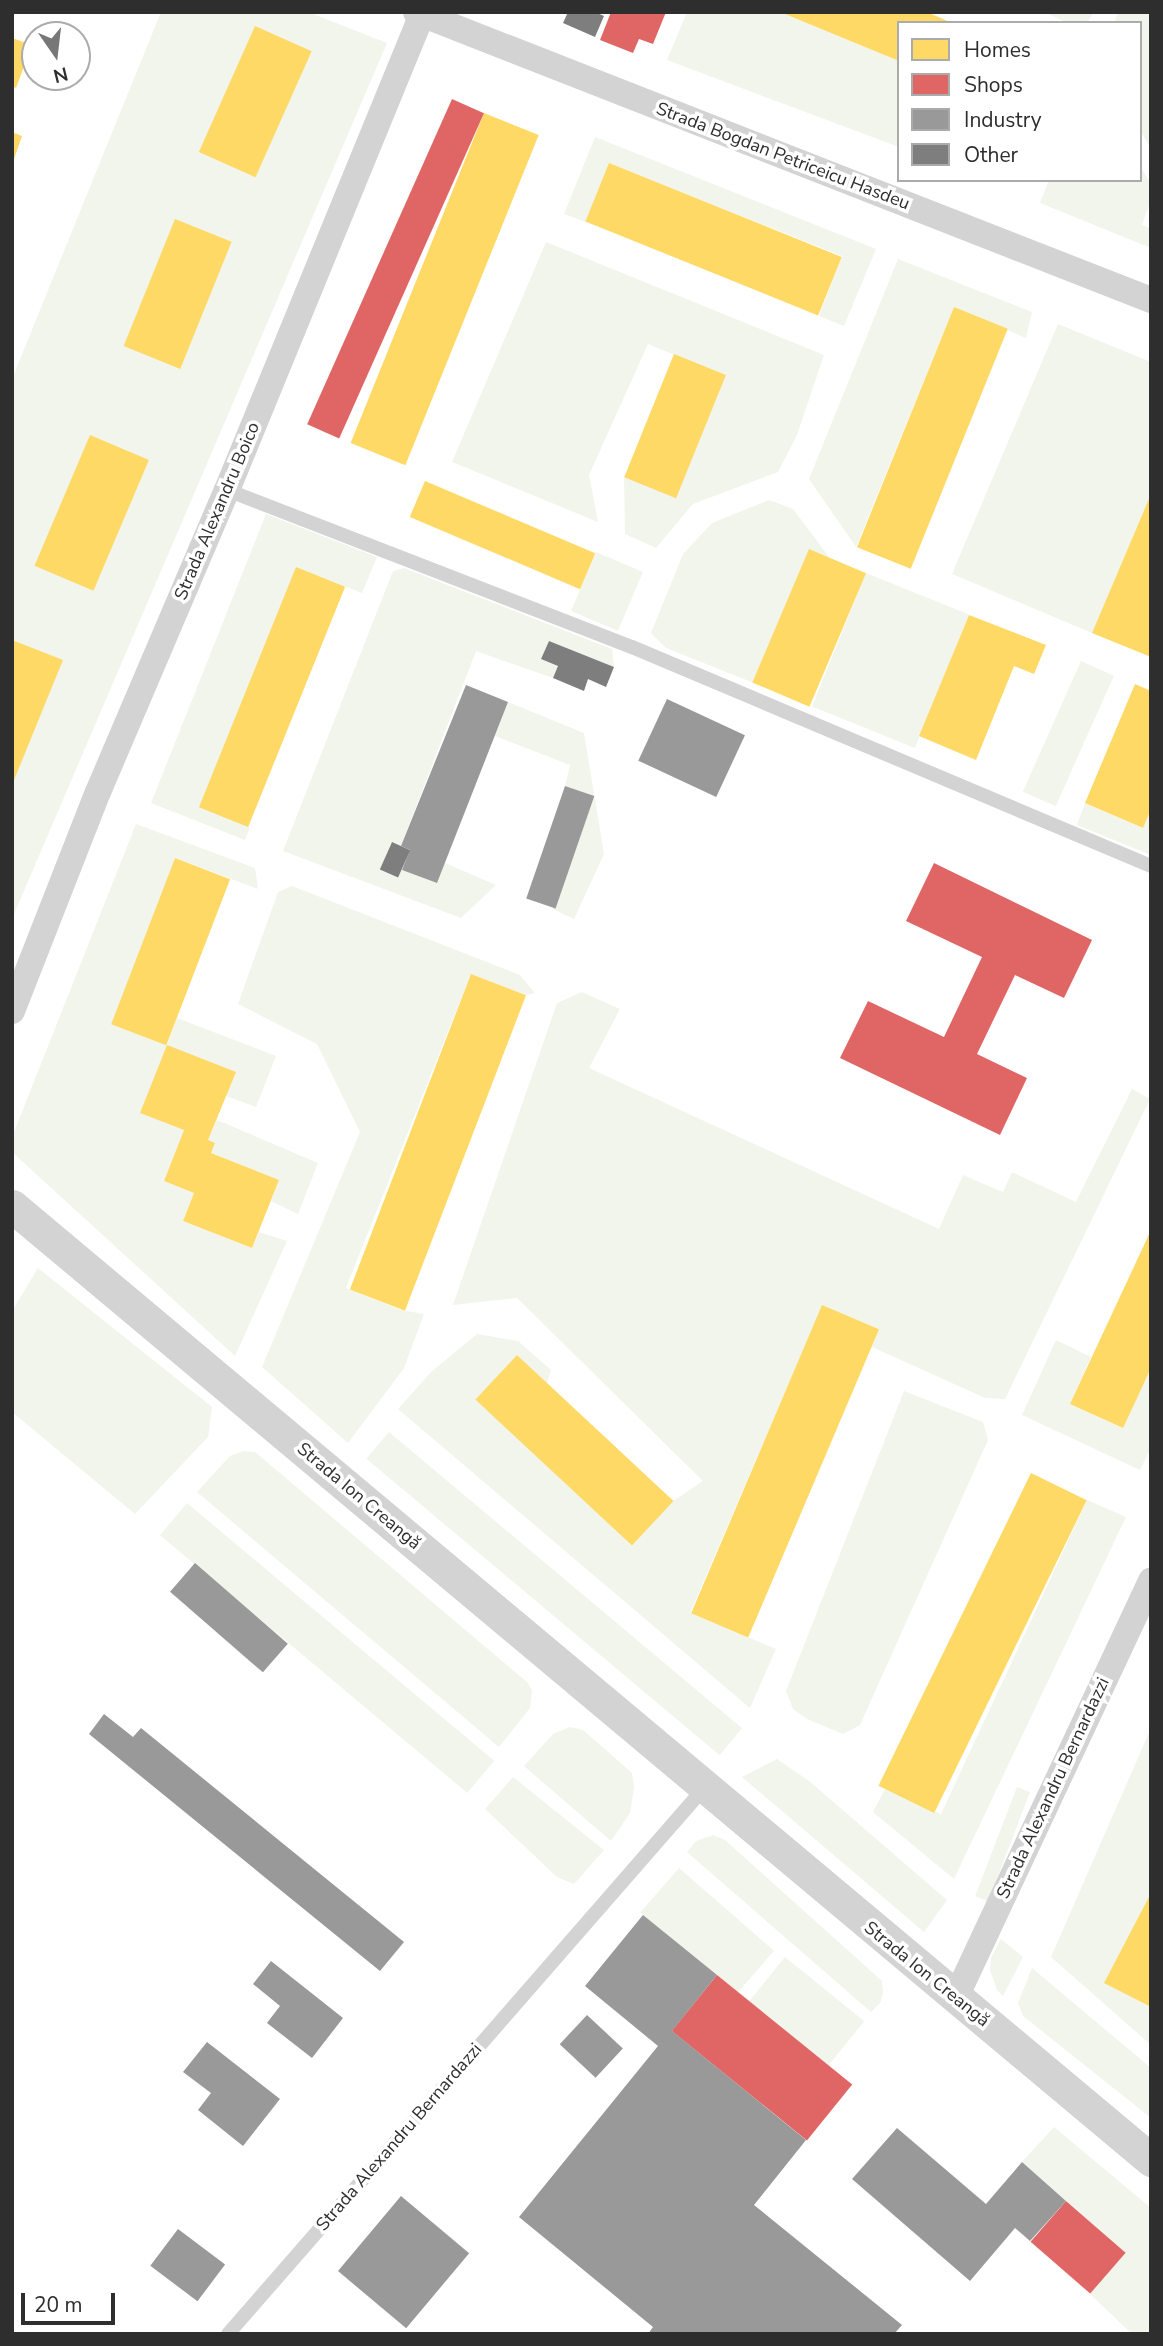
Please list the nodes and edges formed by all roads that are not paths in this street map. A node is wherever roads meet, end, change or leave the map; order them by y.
1 (420, 13) edge
2 (1151, 300) edge
3 (227, 490) junction
4 (1151, 866) edge
5 (12, 1011) edge
6 (12, 1206) edge
7 (1151, 1580) edge
8 (705, 1787) junction
9 (956, 1997) junction
10 (1151, 2160) edge
11 (228, 2334) edge

1 - 2 street, Strada Bogdan Petriceicu Hasdeu
1 - 3 street, Strada Alexandru Boico
3 - 4 lane
3 - 5 street, Strada Alexandru Boico
6 - 8 street, Strada Ion Creangă
7 - 9 street, Strada Alexandru Bernardazzi
8 - 9 street, Strada Ion Creangă
8 - 11 lane, Strada Alexandru Bernardazzi
9 - 10 street, Strada Ion Creangă

